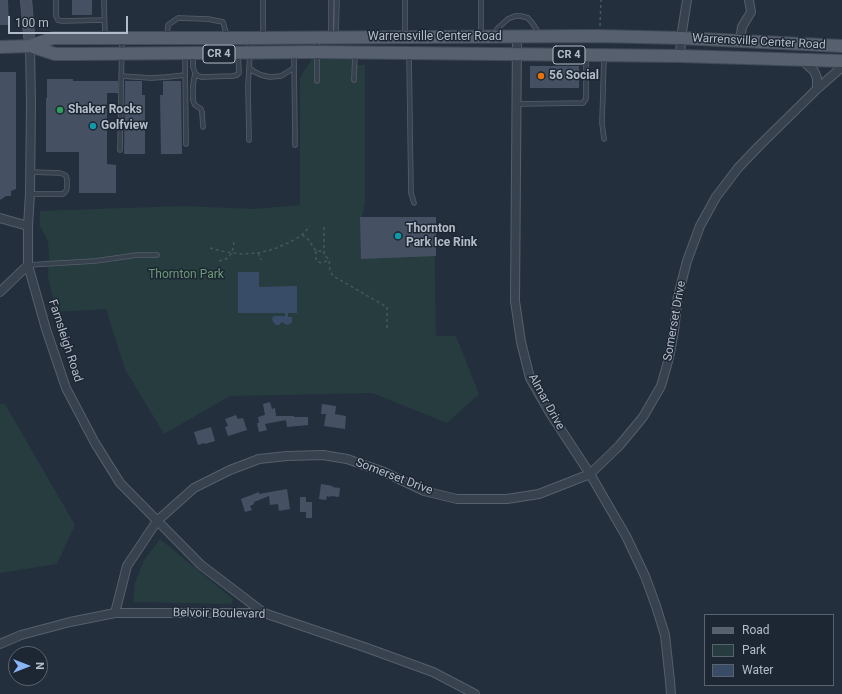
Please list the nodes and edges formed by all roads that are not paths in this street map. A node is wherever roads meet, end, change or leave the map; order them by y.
1 (26, 0) edge
2 (56, 0) edge
3 (104, 0) edge
4 (263, 0) edge
5 (330, 0) edge
6 (337, 0) edge
7 (405, 0) edge
8 (481, 0) edge
9 (687, 0) edge
10 (749, 0) edge
11 (104, 20) junction
12 (486, 37) junction
13 (517, 37) junction
14 (541, 37) junction
15 (228, 38) junction
16 (250, 38) junction
17 (263, 38) junction
18 (317, 38) junction
19 (333, 38) junction
20 (405, 38) junction
21 (681, 38) junction
22 (105, 39) junction
23 (122, 39) junction
24 (167, 39) junction
25 (740, 41) junction
26 (30, 46) junction
27 (842, 46) edge
28 (0, 47) edge
29 (294, 52) junction
30 (316, 52) junction
31 (355, 52) junction
32 (244, 53) junction
33 (409, 53) junction
34 (121, 54) junction
35 (189, 54) junction
36 (517, 54) junction
37 (586, 55) junction
38 (604, 55) junction
39 (680, 56) junction
40 (802, 60) junction
41 (842, 61) edge
42 (249, 67) junction
43 (842, 67) edge
44 (294, 68) junction
45 (195, 73) junction
46 (185, 74) junction
47 (121, 76) junction
48 (354, 80) dead end
49 (317, 81) dead end
50 (817, 89) junction
51 (516, 104) junction
52 (203, 127) dead end
53 (604, 139) dead end
54 (249, 140) dead end
55 (186, 144) dead end
56 (295, 145) dead end
57 (120, 150) dead end
58 (30, 172) junction
59 (30, 194) junction
60 (414, 203) dead end
61 (0, 218) edge
62 (28, 226) junction
63 (157, 255) dead end
64 (28, 265) junction
65 (0, 292) edge
66 (590, 474) junction
67 (158, 521) junction
68 (115, 613) junction
69 (264, 613) junction
70 (0, 644) edge
71 (475, 694) edge
72 (671, 694) edge

1 - 26 main road, Farnsleigh Road
2 - 11 lane
3 - 11 lane
4 - 17 lane
5 - 19 lane
6 - 19 lane
7 - 20 lane
8 - 12 lane
9 - 21 street
10 - 25 street
11 - 22 lane
12 - 13 main road, Warrensville Center Road
12 - 14 lane
12 - 20 main road, Warrensville Center Road
13 - 14 main road, Warrensville Center Road
13 - 36 street, Almar Drive
14 - 21 main road, Warrensville Center Road
15 - 16 main road, Warrensville Center Road
15 - 24 main road, Warrensville Center Road
15 - 24 lane
16 - 17 main road, Warrensville Center Road
16 - 32 lane
17 - 18 main road, Warrensville Center Road
18 - 19 main road, Warrensville Center Road
18 - 30 lane
19 - 20 main road, Warrensville Center Road
21 - 25 main road, Warrensville Center Road
21 - 39 street
22 - 23 main road, Warrensville Center Road / CR 4
22 - 26 main road, Warrensville Center Road / CR 4
23 - 24 main road, Warrensville Center Road
23 - 34 lane
25 - 27 main road, Warrensville Center Road
26 - 28 main road, Warrensville Center Road / CR 4
26 - 34 main road, Warrensville Center Road / CR 4
26 - 58 street, Farnsleigh Road
29 - 30 main road, Warrensville Center Road / CR 4
29 - 32 main road, Warrensville Center Road / CR 4
29 - 44 lane
30 - 31 main road, Warrensville Center Road / CR 4
30 - 49 lane
31 - 33 main road, Warrensville Center Road / CR 4
31 - 48 lane
32 - 35 main road, Warrensville Center Road / CR 4
32 - 42 lane
32 - 45 lane
33 - 36 main road, Warrensville Center Road / CR 4
33 - 60 lane
34 - 35 main road, Warrensville Center Road / CR 4
34 - 47 lane
35 - 45 lane
35 - 46 lane
36 - 37 main road, Warrensville Center Road / CR 4
36 - 51 street, Almar Drive
37 - 38 main road, Warrensville Center Road / CR 4
37 - 51 lane
38 - 39 main road, Warrensville Center Road / CR 4
38 - 53 lane
39 - 40 main road, Warrensville Center Road / CR 4
40 - 41 main road, Warrensville Center Road / CR 4
40 - 50 street
42 - 44 lane
42 - 54 lane
43 - 50 street, Somerset Drive
44 - 56 lane
45 - 52 lane
46 - 47 lane
46 - 55 lane
47 - 57 lane
50 - 66 street, Somerset Drive
51 - 66 street, Almar Drive
58 - 59 street, Farnsleigh Road
58 - 59 lane
59 - 62 street, Farnsleigh Road
61 - 62 street
62 - 64 street, Farnsleigh Road
63 - 64 lane
64 - 65 street
64 - 67 street, Farnsleigh Road
66 - 67 street, Somerset Drive
66 - 72 street, Almar Drive
67 - 68 street, Somerset Drive
67 - 69 street, Farnsleigh Road
68 - 69 street, Belvoir Boulevard
68 - 70 street, Belvoir Boulevard
69 - 71 street, Belvoir Boulevard

